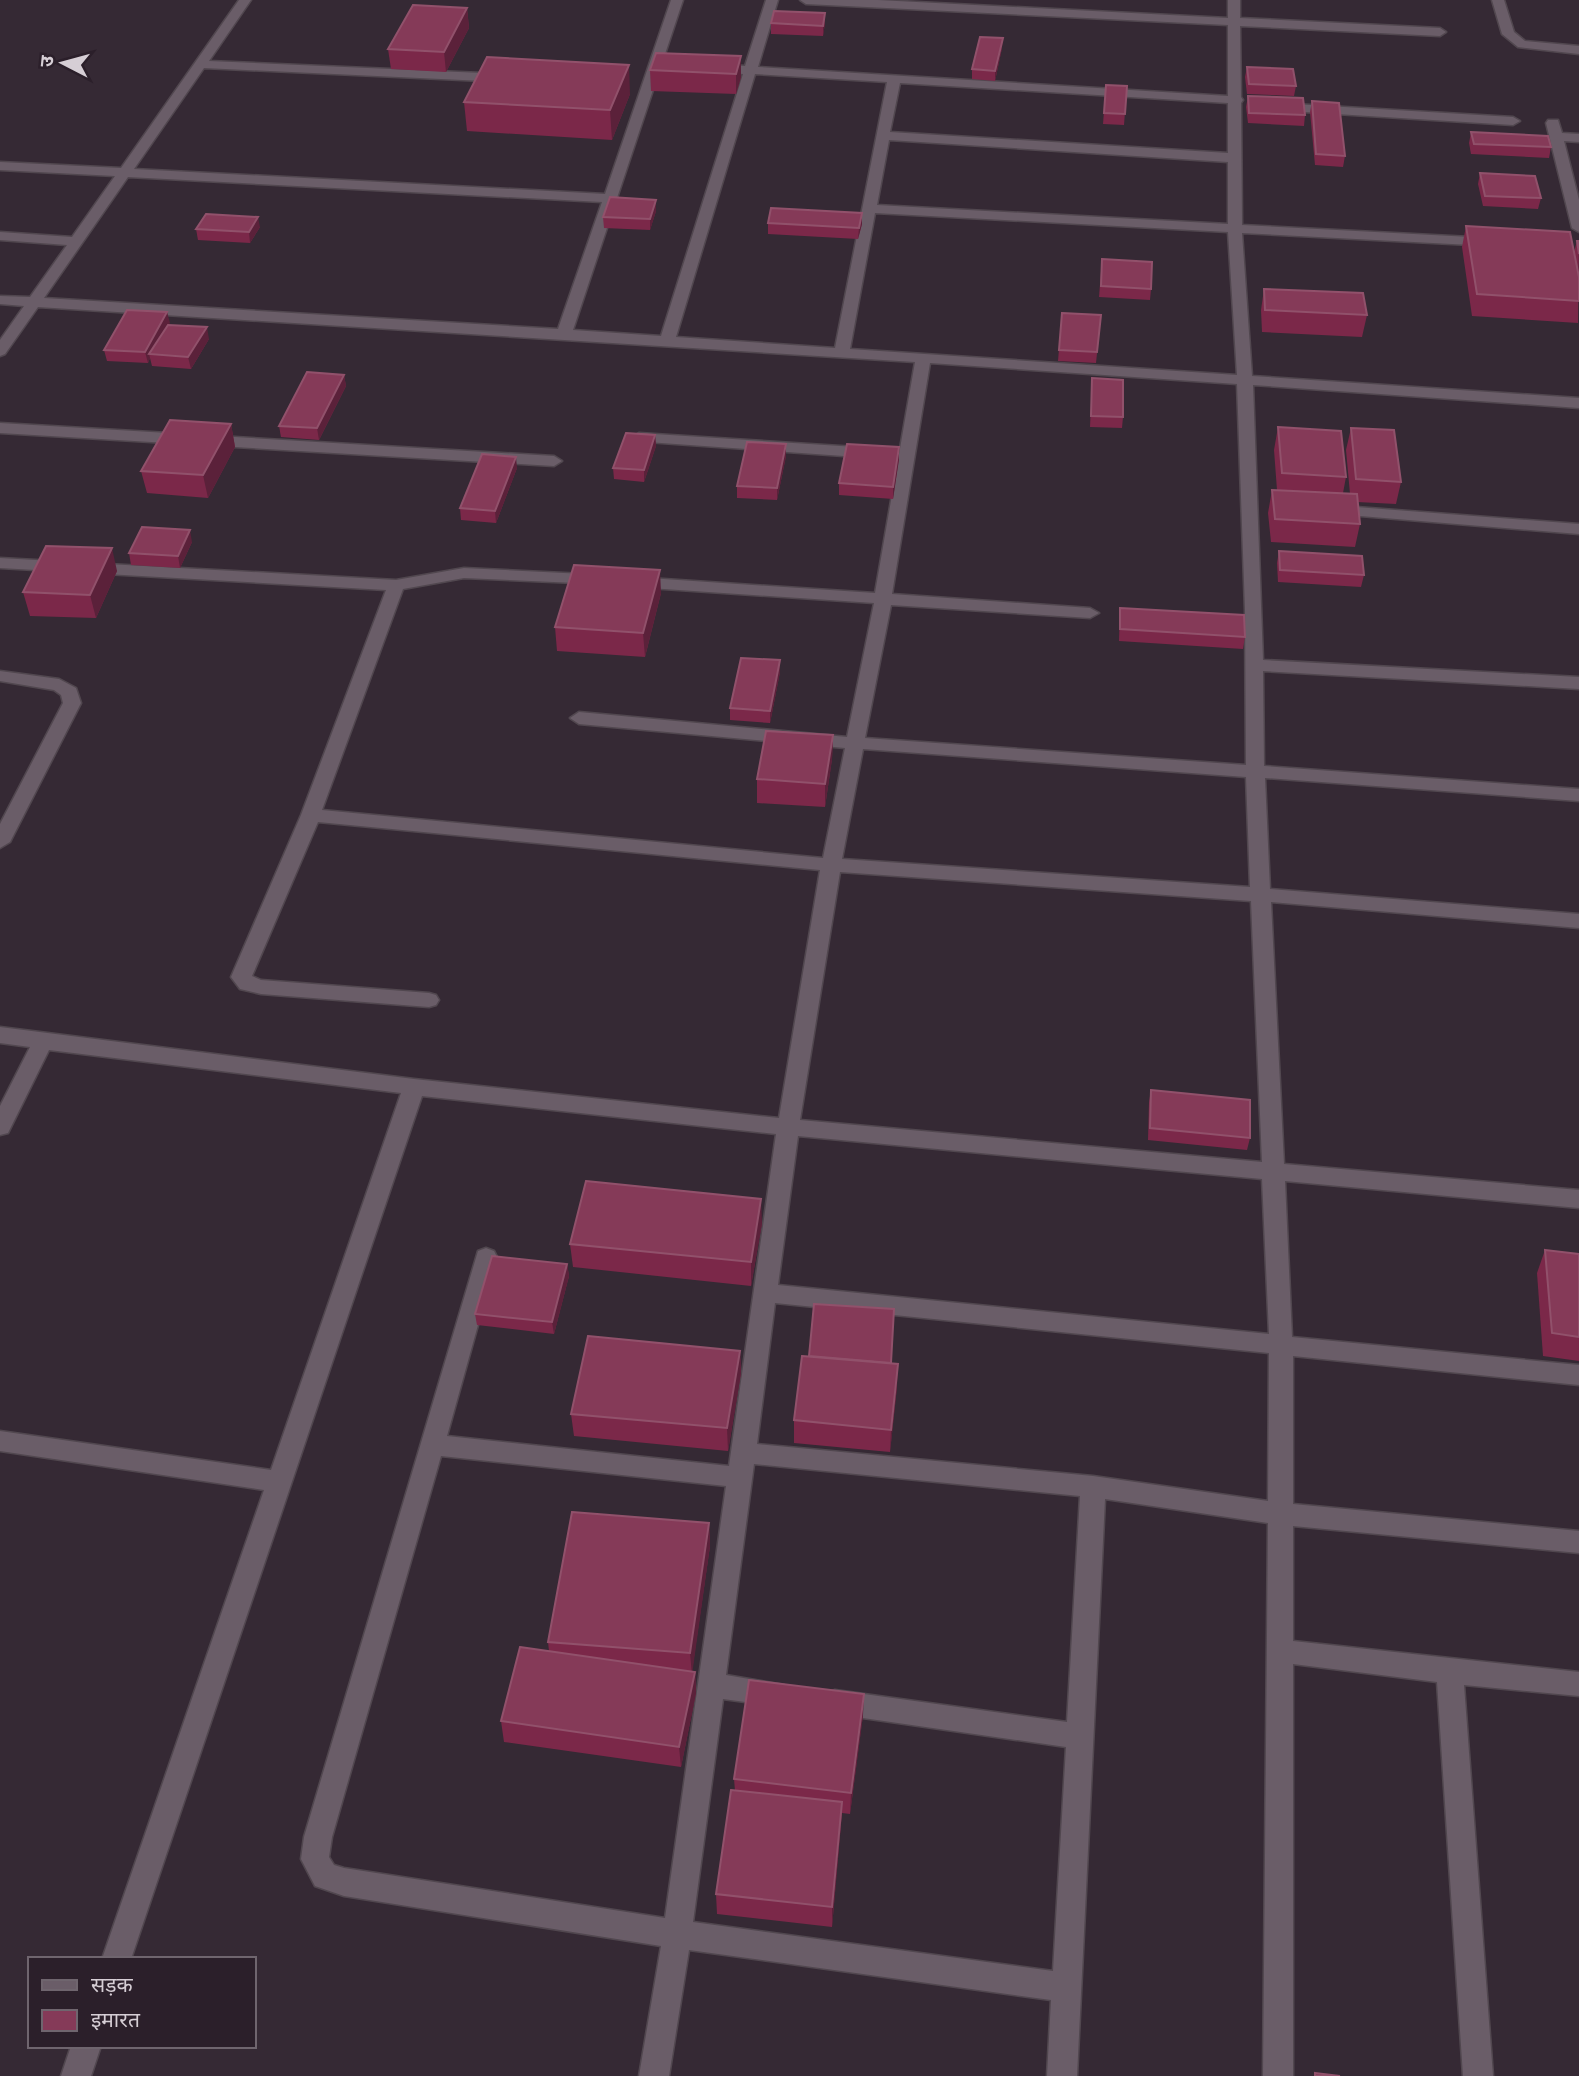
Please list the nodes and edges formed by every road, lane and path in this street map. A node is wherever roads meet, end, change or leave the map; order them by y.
1 (245, 0) edge
2 (677, 0) edge
3 (772, 0) edge
4 (806, 0) edge
5 (1234, 0) edge
6 (1498, 0) edge
7 (1235, 22) junction
8 (1440, 32) dead end
9 (1579, 50) edge
10 (203, 64) junction
11 (696, 67) edge
12 (750, 71) junction
13 (523, 79) edge
14 (894, 79) junction
15 (1247, 104) junction
16 (1513, 121) dead end
17 (883, 136) junction
18 (1579, 138) edge
19 (1236, 158) junction
20 (0, 166) edge
21 (125, 173) junction
22 (608, 198) junction
23 (1576, 204) edge
24 (870, 209) junction
25 (1235, 226) junction
26 (1579, 228) edge
27 (0, 236) edge
28 (78, 242) junction
29 (1510, 243) edge
30 (0, 300) edge
31 (35, 302) junction
32 (564, 334) junction
33 (667, 341) junction
34 (0, 351) edge
35 (842, 353) junction
36 (923, 359) junction
37 (1245, 381) junction
38 (1579, 403) edge
39 (0, 428) edge
40 (639, 438) edge
41 (906, 455) junction
42 (554, 461) dead end
43 (1318, 509) edge
44 (1579, 529) edge
45 (0, 563) edge
46 (396, 585) junction
47 (883, 599) junction
48 (1090, 613) dead end
49 (1256, 665) junction
50 (0, 677) edge
51 (1579, 684) edge
52 (579, 718) dead end
53 (854, 743) junction
54 (1255, 774) junction
55 (1579, 795) edge
56 (310, 816) junction
57 (0, 842) edge
58 (831, 865) junction
59 (1262, 895) junction
60 (1579, 921) edge
61 (429, 1000) dead end
62 (0, 1035) edge
63 (43, 1042) junction
64 (414, 1087) junction
65 (0, 1127) edge
66 (788, 1127) junction
67 (1274, 1173) junction
68 (1579, 1199) edge
69 (486, 1257) dead end
70 (765, 1293) junction
71 (1281, 1348) junction
72 (1579, 1375) edge
73 (0, 1441) edge
74 (432, 1445) junction
75 (741, 1465) junction
76 (279, 1482) junction
77 (1093, 1486) junction
78 (1283, 1514) junction
79 (1579, 1542) edge
80 (1282, 1651) junction
81 (1450, 1672) junction
82 (1579, 1684) edge
83 (711, 1685) junction
84 (1080, 1736) junction
85 (677, 1934) junction
86 (117, 1957) edge
87 (1065, 1987) junction
88 (85, 2048) edge
89 (76, 2076) edge
90 (654, 2076) edge
91 (1062, 2076) edge
92 (1278, 2076) edge
93 (1478, 2076) edge

1 - 10 street
2 - 22 street
3 - 12 street
4 - 7 street
5 - 7 street
6 - 9 street
7 - 8 street
7 - 15 street
10 - 13 street
10 - 21 street
11 - 12 street
12 - 14 street
12 - 33 street
14 - 15 street
14 - 17 street
15 - 16 street
15 - 19 street
17 - 19 street
17 - 24 street
18 - 23 street
19 - 25 street
20 - 21 street
21 - 22 street
21 - 28 street
22 - 32 street
23 - 26 street
24 - 25 street
24 - 35 street
25 - 29 street
25 - 37 street
27 - 28 street
28 - 31 street
30 - 31 street
31 - 32 street
31 - 34 street
32 - 33 street
33 - 35 street
35 - 36 street
36 - 37 street
36 - 41 street
37 - 38 street
37 - 49 street
39 - 42 street
40 - 41 street
41 - 47 street
43 - 44 street
45 - 46 street
46 - 47 street
46 - 56 street
47 - 48 street
47 - 53 street
49 - 51 street
49 - 54 street
50 - 57 street
52 - 53 street
53 - 54 street
53 - 58 street
54 - 55 street
54 - 59 street
56 - 58 street
56 - 61 street
58 - 59 street
58 - 66 street
59 - 60 street
59 - 67 street
62 - 63 street
63 - 64 street
63 - 65 street
64 - 66 street
64 - 76 street
66 - 67 street
66 - 70 street
67 - 68 street
67 - 71 street
69 - 74 street
70 - 71 street
70 - 75 street
71 - 72 street
71 - 78 street
73 - 76 street
74 - 75 street
74 - 85 street
75 - 77 street
75 - 83 street
76 - 86 street
77 - 78 street
77 - 84 street
78 - 79 street
78 - 80 street
80 - 81 street
80 - 92 street
81 - 82 street
81 - 93 street
83 - 84 street
83 - 85 street
84 - 87 street
85 - 87 street
85 - 90 street
87 - 91 street
88 - 89 street

